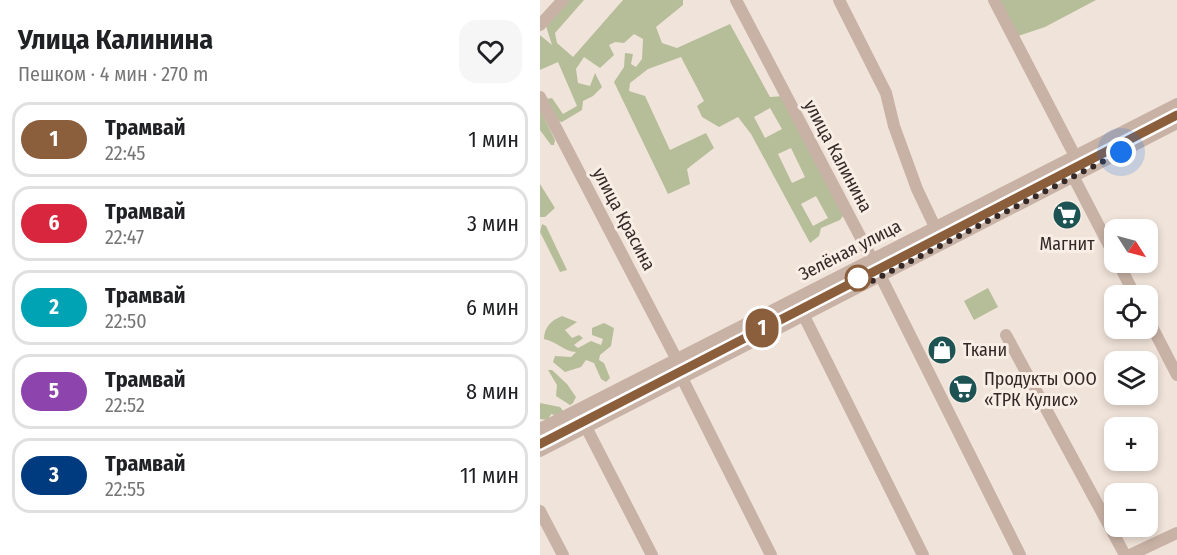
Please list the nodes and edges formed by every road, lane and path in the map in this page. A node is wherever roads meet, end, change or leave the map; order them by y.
1 (563, 0) edge
2 (736, 0) edge
3 (839, 0) edge
4 (994, 0) edge
5 (540, 25) edge
6 (540, 97) edge
7 (1177, 104) edge
8 (1177, 123) edge
9 (1075, 156) junction
10 (1073, 176) junction
11 (935, 227) junction
12 (1104, 236) edge
13 (872, 259) junction
14 (880, 277) junction
15 (804, 316) junction
16 (1006, 335) dead end
17 (1158, 338) edge
18 (676, 358) junction
19 (1177, 375) edge
20 (682, 378) junction
21 (586, 427) junction
22 (540, 429) edge
23 (540, 452) edge
24 (540, 511) edge
25 (1177, 533) edge
26 (563, 555) edge
27 (652, 555) edge
28 (771, 555) edge
29 (923, 555) edge
30 (1020, 555) edge
31 (1125, 555) edge
32 (1130, 555) edge

1 - 5 street
2 - 13 street, улица Калинина
3 - 11 street
4 - 9 street
6 - 18 street, улица Красина
7 - 9 street, Зелёная улица
8 - 10 street, Зелёная улица
9 - 11 street, Зелёная улица
10 - 12 street
10 - 14 street, Зелёная улица
11 - 13 street, Зелёная улица
13 - 14 street, улица Калинина
13 - 18 street, Зелёная улица
14 - 15 street, Зелёная улица
14 - 30 street, улица Калинина
15 - 20 street, Зелёная улица
15 - 29 street
16 - 31 street
17 - 19 street
18 - 22 street, Зелёная улица
20 - 21 street, Зелёная улица
20 - 28 street
21 - 23 street, Зелёная улица
21 - 27 street
24 - 26 street
25 - 32 street

